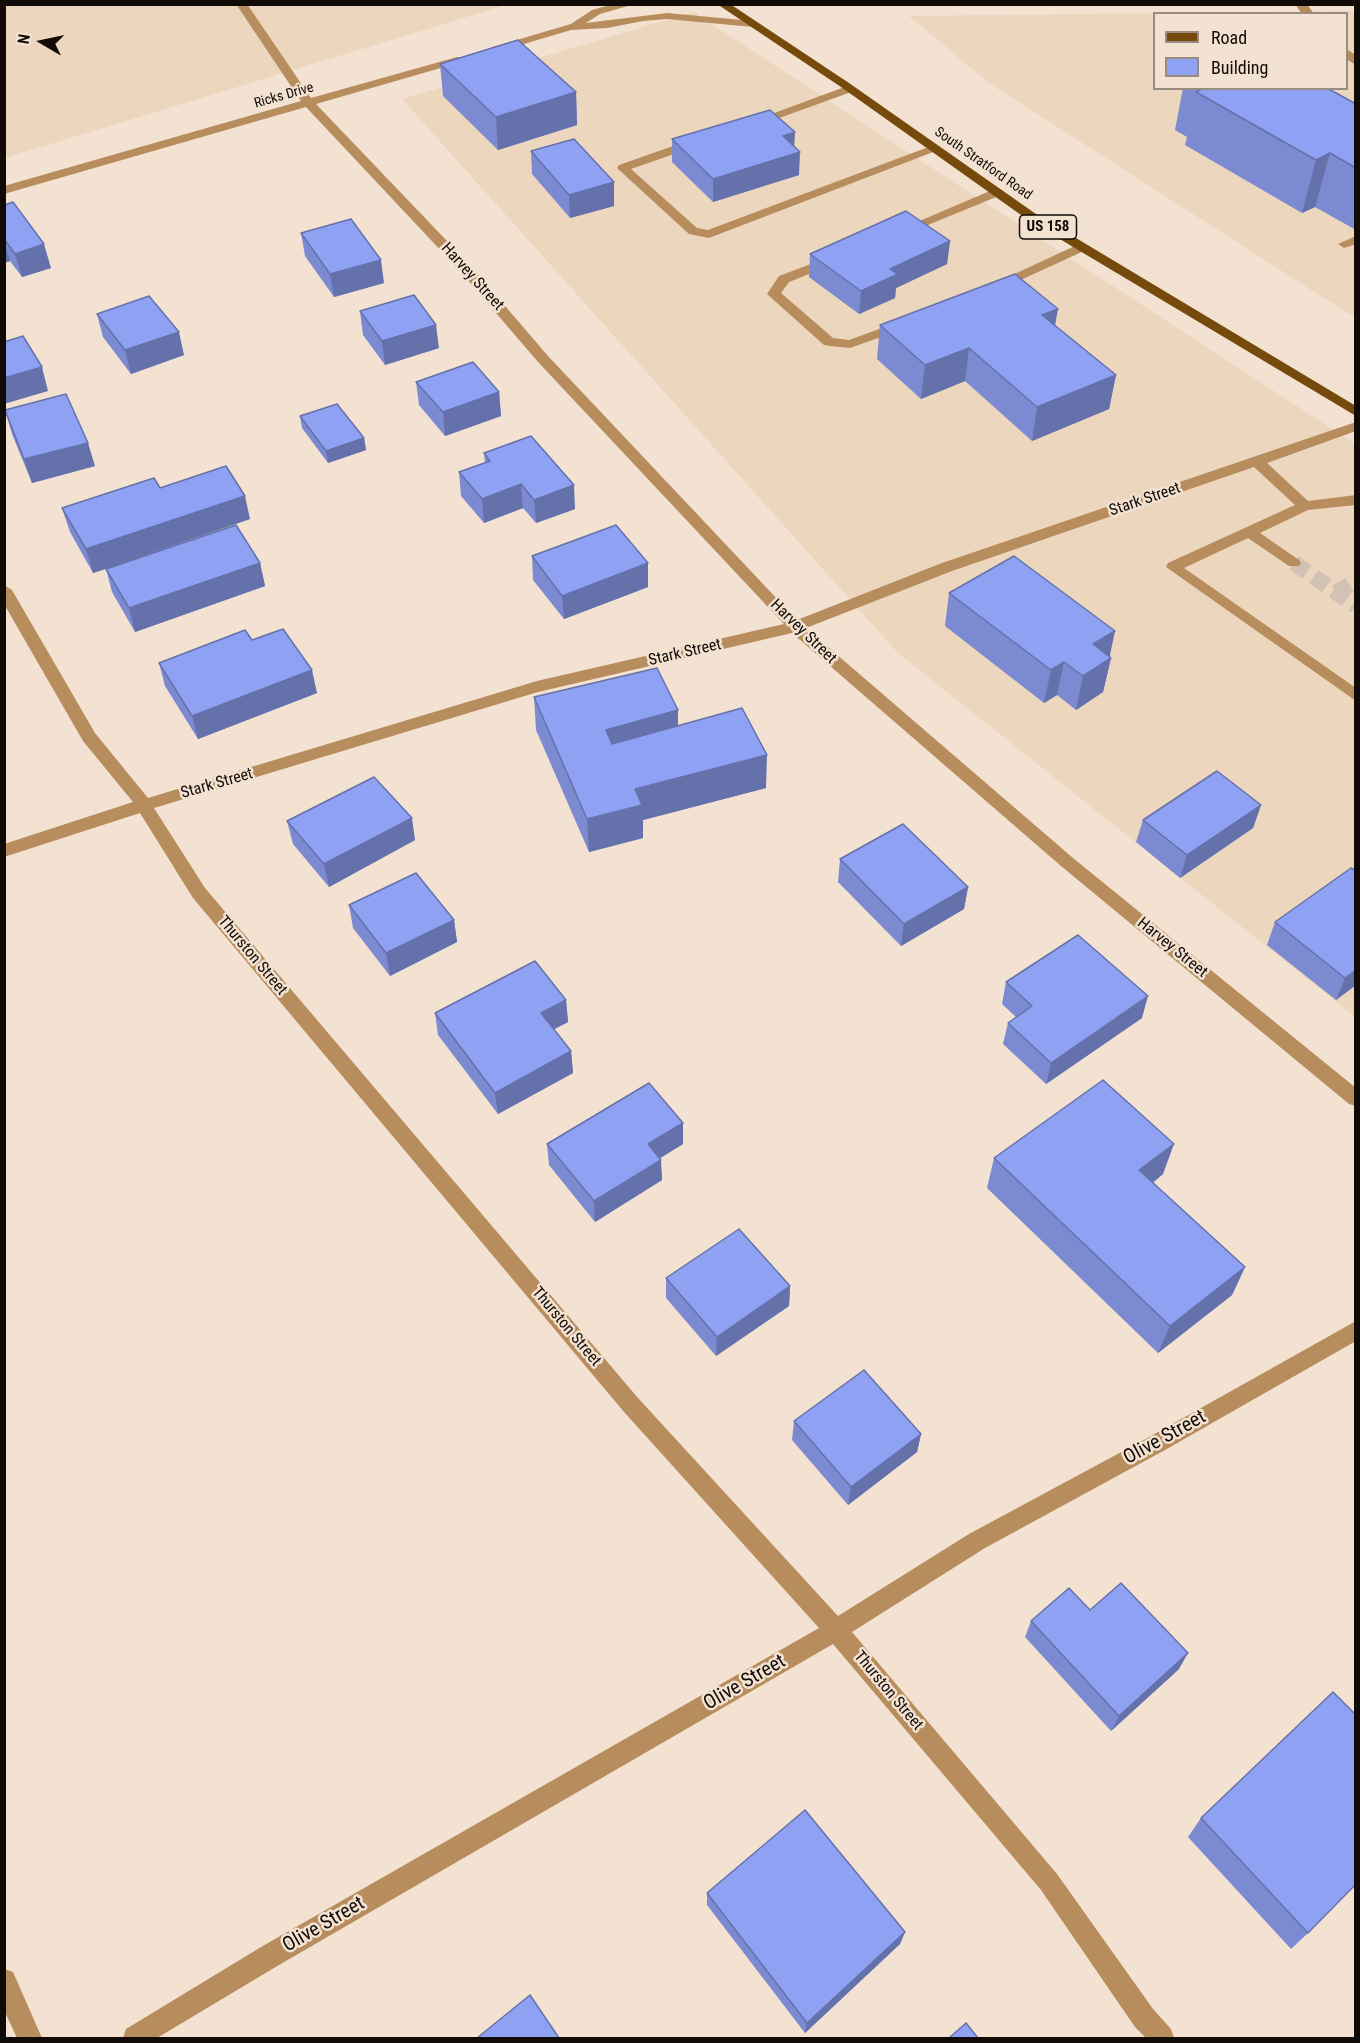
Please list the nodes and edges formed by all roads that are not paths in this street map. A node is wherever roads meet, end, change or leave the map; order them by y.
1 (241, 4) edge
2 (630, 4) edge
3 (722, 4) edge
4 (753, 24) junction
5 (570, 27) junction
6 (850, 89) junction
7 (309, 104) junction
8 (742, 126) edge
9 (709, 138) edge
10 (935, 149) junction
11 (4, 190) edge
12 (997, 192) junction
13 (891, 236) edge
14 (1081, 247) junction
15 (848, 253) edge
16 (985, 291) edge
17 (912, 321) edge
18 (1356, 412) edge
19 (1356, 426) edge
20 (1257, 462) junction
21 (1356, 500) edge
22 (1305, 506) junction
23 (1249, 532) junction
24 (1294, 562) tunnel mouth
25 (4, 590) edge
26 (795, 627) junction
27 (1356, 696) edge
28 (144, 805) junction
29 (4, 851) edge
30 (1356, 1099) edge
31 (1356, 1330) edge
32 (836, 1630) junction
33 (4, 1981) edge
34 (30, 2038) edge
35 (135, 2038) edge
36 (1162, 2038) edge

1 - 7 street, Harvey Street
2 - 5 street, Ricks Drive
3 - 4 main road, South Stratford Road / US 158
4 - 5 street, Ricks Drive
4 - 6 main road, South Stratford Road / US 158
5 - 7 street, Ricks Drive
6 - 8 street
6 - 10 main road, South Stratford Road / US 158
7 - 11 street, Ricks Drive
7 - 26 street, Harvey Street
9 - 10 street
10 - 12 main road, South Stratford Road / US 158
12 - 13 street
12 - 14 main road, South Stratford Road / US 158
14 - 16 street
14 - 18 main road, South Stratford Road / US 158
15 - 17 street
19 - 20 street, Stark Street
20 - 22 street
20 - 26 street, Stark Street
21 - 22 street
22 - 23 street
23 - 24 street
23 - 27 street
25 - 28 street, Thurston Street
26 - 28 street, Stark Street
26 - 30 street, Harvey Street
28 - 29 street, Stark Street
28 - 32 street, Thurston Street
31 - 32 street, Olive Street
32 - 35 street, Olive Street
32 - 36 street, Thurston Street
33 - 34 street

